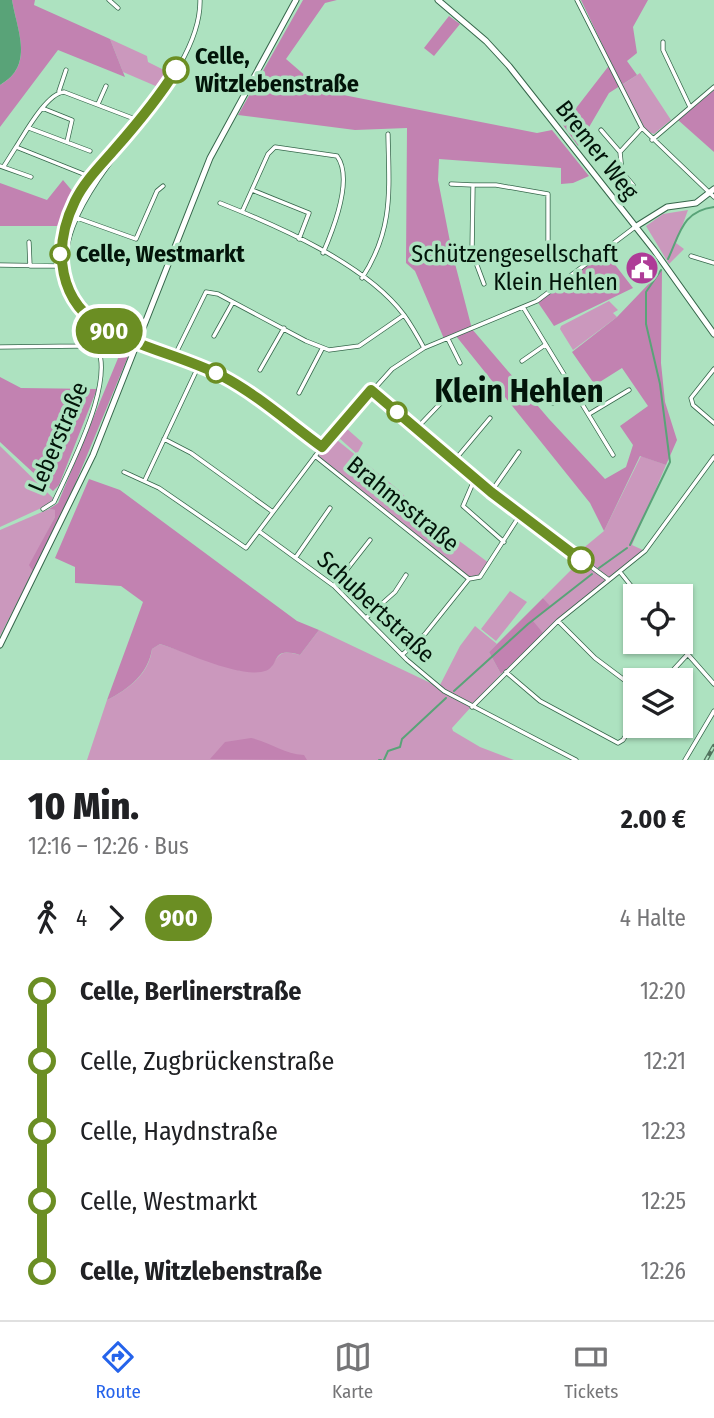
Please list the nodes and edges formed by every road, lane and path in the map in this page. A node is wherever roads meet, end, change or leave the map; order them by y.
1 (109, 0) edge
2 (200, 0) edge
3 (296, 0) edge
4 (439, 0) edge
5 (577, 0) edge
6 (118, 8) dead end
7 (663, 41) dead end
8 (66, 70) dead end
9 (106, 86) dead end
10 (714, 87) edge
11 (60, 91) junction
12 (98, 104) junction
13 (690, 107) junction
14 (42, 108) junction
15 (140, 121) junction
16 (29, 127) junction
17 (642, 128) junction
18 (601, 130) dead end
19 (388, 134) dead end
20 (652, 140) junction
21 (66, 142) junction
22 (16, 147) junction
23 (90, 151) dead end
24 (620, 152) junction
25 (2, 166) edge
26 (100, 166) dead end
27 (31, 177) dead end
28 (451, 184) dead end
29 (86, 185) dead end
30 (473, 185) junction
31 (633, 185) dead end
32 (163, 186) dead end
33 (252, 190) junction
34 (713, 193) edge
35 (219, 203) dead end
36 (72, 207) dead end
37 (243, 212) junction
38 (69, 215) junction
39 (64, 227) dead end
40 (635, 227) junction
41 (299, 239) junction
42 (29, 242) dead end
43 (605, 250) junction
44 (548, 251) junction
45 (472, 252) junction
46 (323, 253) junction
47 (60, 255) dead end
48 (691, 256) dead end
49 (714, 263) edge
50 (0, 265) edge
51 (30, 266) junction
52 (61, 266) junction
53 (362, 278) junction
54 (484, 284) dead end
55 (233, 302) junction
56 (523, 307) junction
57 (404, 314) junction
58 (97, 324) junction
59 (284, 328) junction
60 (714, 334) edge
61 (214, 336) dead end
62 (89, 337) junction
63 (448, 339) junction
64 (140, 342) junction
65 (545, 345) junction
66 (0, 347) edge
67 (424, 348) junction
68 (322, 349) junction
69 (175, 355) junction
70 (522, 361) dead end
71 (460, 363) dead end
72 (199, 365) junction
73 (714, 369) edge
74 (260, 370) dead end
75 (456, 387) dead end
76 (574, 389) junction
77 (371, 390) junction
78 (629, 390) dead end
79 (299, 393) dead end
80 (553, 403) dead end
81 (589, 414) junction
82 (490, 418) dead end
83 (714, 423) edge
84 (416, 429) junction
85 (164, 439) junction
86 (322, 447) junction
87 (519, 452) dead end
88 (612, 455) dead end
89 (315, 456) junction
90 (714, 457) edge
91 (454, 461) junction
92 (124, 472) dead end
93 (475, 478) junction
94 (145, 480) junction
95 (491, 492) junction
96 (43, 509) dead end
97 (330, 509) dead end
98 (273, 512) junction
99 (520, 515) junction
100 (259, 531) junction
101 (370, 540) dead end
102 (503, 541) junction
103 (296, 557) junction
104 (620, 572) junction
105 (406, 575) dead end
106 (469, 579) junction
107 (609, 580) junction
108 (630, 584) edge
109 (334, 586) junction
110 (367, 617) junction
111 (558, 621) junction
112 (0, 645) edge
113 (402, 655) junction
114 (687, 655) joint
115 (675, 668) edge
116 (506, 673) junction
117 (623, 679) edge
118 (714, 684) edge
119 (471, 707) junction
120 (714, 711) edge
121 (624, 738) edge
122 (576, 760) edge
123 (685, 760) edge

1 - 6 street
2 - 15 street
3 - 64 main road
4 - 40 main road, Bremer Weg
5 - 17 street
7 - 13 street
8 - 11 street
9 - 12 street
10 - 13 street
11 - 12 street
11 - 14 street
12 - 15 street
13 - 20 street
14 - 16 street
14 - 21 street
15 - 26 street
16 - 21 street
16 - 22 street
17 - 20 street
17 - 24 street
18 - 24 street
19 - 53 street
20 - 34 street
21 - 23 street
22 - 25 street
22 - 29 street
24 - 31 street
25 - 27 street
28 - 30 street
30 - 44 street
30 - 45 street
32 - 38 street
33 - 37 street
33 - 41 street
33 - 46 street
34 - 40 main road
35 - 37 street
36 - 38 street
37 - 41 street
38 - 39 street
40 - 43 street
40 - 60 main road, Bremer Weg
41 - 46 street
42 - 51 street
43 - 44 street
43 - 56 street
44 - 45 street
45 - 54 street
46 - 53 street
47 - 52 street
48 - 49 street
50 - 51 street
51 - 52 street
52 - 58 street
53 - 57 street
55 - 59 street
55 - 61 street
55 - 69 street
56 - 63 street
56 - 65 street
57 - 67 street
57 - 68 street
58 - 62 street
58 - 64 street
59 - 68 street
59 - 74 street
62 - 66 street, Leberstraße
62 - 96 street, Leberstraße
63 - 67 street
63 - 71 street
64 - 69 street
64 - 112 main road
65 - 70 street
65 - 76 street
67 - 77 street
68 - 79 street
69 - 72 street
72 - 85 street
72 - 86 street
73 - 83 street
75 - 84 street
76 - 80 street
76 - 81 street
77 - 84 street
77 - 86 street
78 - 81 street
81 - 88 street
82 - 91 street
84 - 91 street
85 - 94 street
85 - 98 street
86 - 89 street
87 - 95 street
89 - 98 street
89 - 106 street, Brahmsstraße
90 - 104 street
91 - 93 street
92 - 94 street
93 - 95 street
93 - 102 street
94 - 100 street
95 - 99 street
97 - 103 street
98 - 100 street
99 - 102 street
99 - 107 street
100 - 103 street, Schubertstraße
101 - 109 street
102 - 106 street
103 - 109 street, Schubertstraße
104 - 107 street
104 - 108 street
105 - 110 street
106 - 113 street
107 - 111 street
109 - 110 street, Schubertstraße
110 - 113 street, Schubertstraße
111 - 116 street
111 - 117 street
113 - 119 street, Schubertstraße
114 - 115 street
114 - 118 street
116 - 119 street
116 - 121 street
119 - 122 street, Schubertstraße
120 - 123 street

